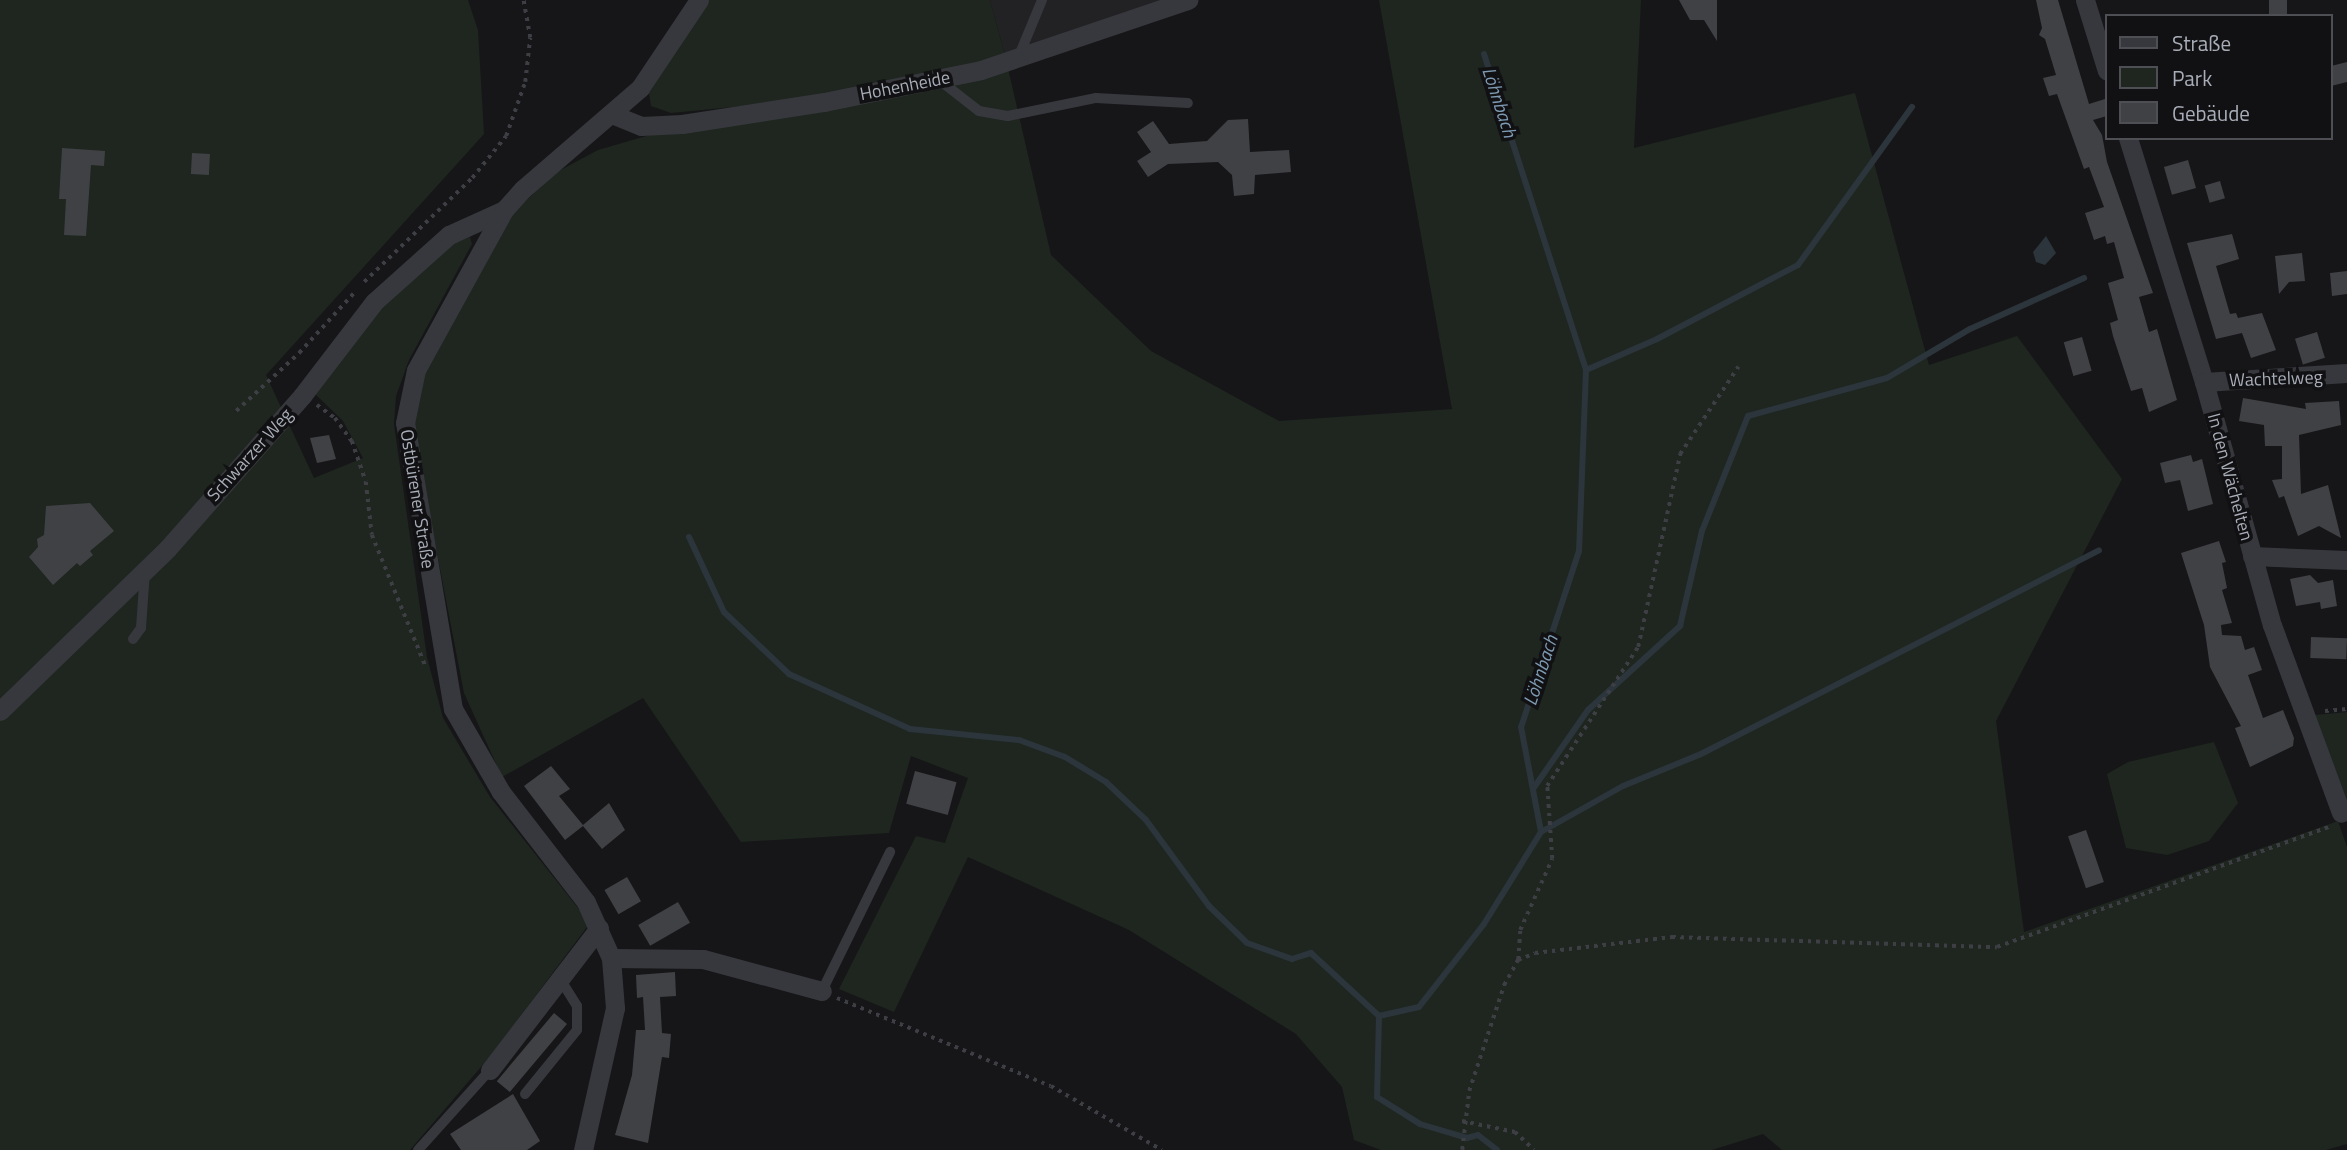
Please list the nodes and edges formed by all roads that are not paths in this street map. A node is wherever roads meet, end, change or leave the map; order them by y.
1 (699, 0) edge
2 (1042, 0) edge
3 (1188, 0) edge
4 (2085, 0) edge
5 (1018, 59) junction
6 (2106, 68) edge
7 (937, 79) junction
8 (1188, 103) dead end
9 (614, 115) junction
10 (2129, 140) edge
11 (504, 210) junction
12 (2347, 373) edge
13 (2204, 382) junction
14 (2252, 556) junction
15 (2347, 560) edge
16 (145, 570) junction
17 (133, 639) dead end
18 (0, 711) edge
19 (2336, 820) road end
20 (890, 852) dead end
21 (599, 928) junction
22 (611, 958) junction
23 (559, 978) junction
24 (822, 992) joint
25 (490, 1070) joint
26 (525, 1094) dead end
27 (418, 1150) edge
28 (583, 1150) edge

1 - 9 street, Ostbürener Straße
2 - 5 lane
3 - 5 street, Hohenheide
4 - 6 street
5 - 7 street, Hohenheide
7 - 8 lane
7 - 9 street, Hohenheide
9 - 11 street, Ostbürener Straße
10 - 13 street, In den Wächelten
11 - 16 street, Schwarzer Weg
11 - 21 street, Ostbürener Straße
12 - 13 street, Wachtelweg
13 - 14 street, In den Wächelten
14 - 15 street
14 - 19 street, In den Wächelten
16 - 17 lane
16 - 18 street, Schwarzer Weg
20 - 24 lane
21 - 22 street, Ostbürener Straße
21 - 23 street
22 - 24 street
22 - 28 street, Ostbürener Straße
23 - 25 street
23 - 26 lane
25 - 27 lane

